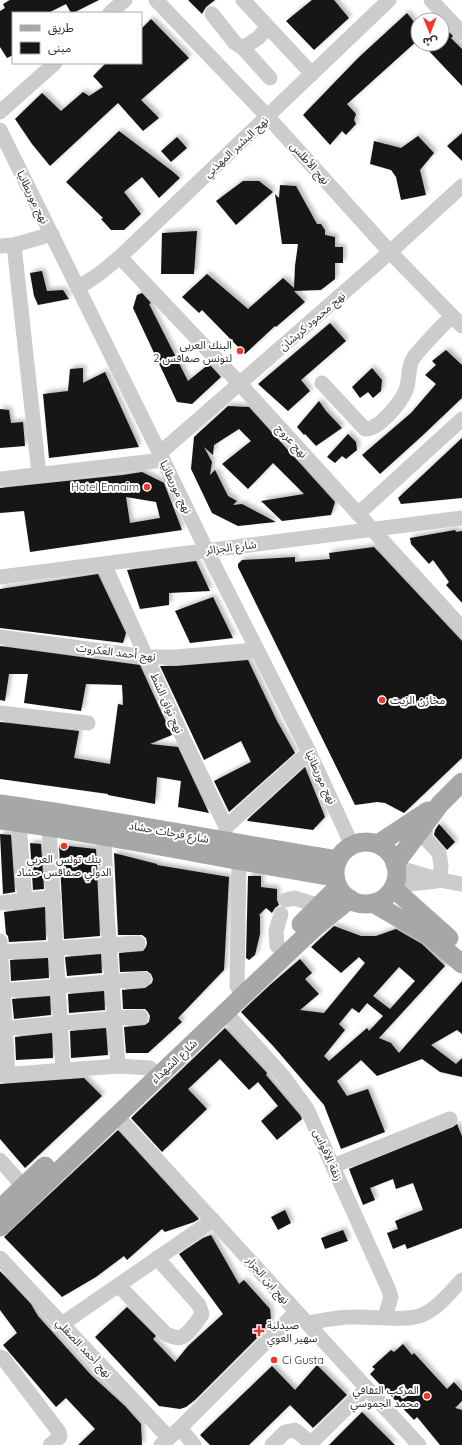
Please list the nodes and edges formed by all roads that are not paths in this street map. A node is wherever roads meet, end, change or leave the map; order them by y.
1 (125, 0) edge
2 (156, 0) edge
3 (243, 0) edge
4 (389, 0) edge
5 (431, 0) edge
6 (111, 12) edge
7 (212, 14) dead end
8 (268, 27) junction
9 (462, 33) edge
10 (243, 48) junction
11 (54, 64) edge
12 (312, 74) junction
13 (270, 78) dead end
14 (0, 112) edge
15 (268, 116) junction
16 (1, 135) edge
17 (462, 186) edge
18 (52, 234) junction
19 (7, 245) edge
20 (390, 252) junction
21 (120, 257) junction
22 (78, 288) junction
23 (457, 321) edge
24 (322, 383) dead end
25 (240, 384) junction
26 (462, 419) edge
27 (162, 456) junction
28 (39, 474) junction
29 (0, 479) edge
30 (358, 514) junction
31 (462, 518) edge
32 (373, 529) junction
33 (206, 550) junction
34 (104, 564) junction
35 (0, 577) edge
36 (462, 628) edge
37 (0, 637) edge
38 (257, 650) junction
39 (146, 657) junction
40 (0, 713) edge
41 (88, 723) dead end
42 (309, 752) junction
43 (462, 782) edge
44 (0, 804) edge
45 (440, 804) junction
46 (0, 820) edge
47 (20, 823) junction
48 (426, 823) junction
49 (49, 827) junction
50 (225, 834) junction
51 (104, 836) junction
52 (378, 844) junction
53 (352, 845) junction
54 (240, 861) junction
55 (395, 876) junction
56 (440, 880) junction
57 (341, 881) junction
58 (462, 884) edge
59 (54, 897) junction
60 (25, 901) junction
61 (0, 903) edge
62 (373, 903) junction
63 (320, 906) junction
64 (0, 941) edge
65 (138, 943) dead end
66 (110, 945) junction
67 (277, 946) junction
68 (56, 948) junction
69 (462, 949) edge
70 (0, 952) edge
71 (462, 964) edge
72 (144, 979) dead end
73 (112, 982) junction
74 (58, 985) junction
75 (237, 986) junction
76 (1, 991) edge
77 (226, 1013) junction
78 (141, 1017) dead end
79 (115, 1018) junction
80 (61, 1024) junction
81 (2, 1028) edge
82 (118, 1066) junction
83 (150, 1068) junction
84 (63, 1071) junction
85 (4, 1074) edge
86 (116, 1115) junction
87 (450, 1119) dead end
88 (0, 1160) edge
89 (333, 1166) junction
90 (23, 1186) junction
91 (0, 1209) edge
92 (213, 1220) junction
93 (0, 1227) edge
94 (0, 1258) edge
95 (157, 1258) junction
96 (462, 1280) edge
97 (118, 1285) junction
98 (296, 1312) junction
99 (385, 1317) junction
100 (308, 1323) junction
101 (62, 1324) junction
102 (0, 1357) edge
103 (367, 1388) junction
104 (180, 1428) junction
105 (165, 1441) edge
106 (312, 1444) edge
107 (50, 1445) edge
108 (194, 1445) edge
109 (272, 1445) edge
110 (419, 1445) edge

1 - 6 street
2 - 15 street, نهج الأطلس
3 - 8 street
4 - 12 street, نهج البشير المهذبي
5 - 9 street
7 - 10 street
8 - 10 street
8 - 12 street
10 - 13 street
11 - 14 street
12 - 15 street, نهج البشير المهذبي
15 - 20 street, نهج الأطلس
15 - 21 street, نهج البشير المهذبي
16 - 18 street, نهج موريطانيا
17 - 20 street, نهج محمود كريشان
18 - 19 street
18 - 22 street, نهج موريطانيا
19 - 28 street
20 - 23 street, نهج الأطلس
20 - 25 street, نهج محمود كريشان
21 - 22 street, نهج البشير المهذبي
21 - 25 street, نهج عروج
22 - 27 street, نهج موريطانيا
23 - 24 street
25 - 27 street, نهج محمود كريشان
25 - 30 street, نهج عروج
26 - 30 street
27 - 28 street
27 - 33 street, نهج موريطانيا
28 - 29 street
30 - 32 street, نهج عروج
31 - 32 street, شارع الجزائر
32 - 33 street, شارع الجزائر
32 - 36 street, نهج عروج
33 - 34 street, شارع الجزائر
33 - 38 street, نهج موريطانيا
34 - 35 street, شارع الجزائر
34 - 39 street, نهج نواق الشط
37 - 39 street, نهج أحمد العكروت
38 - 39 street, نهج أحمد العكروت
38 - 42 street, نهج موريطانيا
39 - 50 street, نهج نواق الشط
40 - 41 street
42 - 50 street
42 - 53 street, نهج موريطانيا
43 - 45 main road
44 - 50 main road, شارع فرحات حشاد
45 - 48 main road
45 - 52 main road
46 - 47 main road, شارع فرحات حشاد
47 - 49 main road, شارع فرحات حشاد
47 - 60 street
48 - 55 main road
48 - 56 street
49 - 51 main road, شارع فرحات حشاد
49 - 59 street
50 - 57 main road, شارع فرحات حشاد
51 - 54 main road, شارع فرحات حشاد
51 - 66 street
52 - 53 main road
52 - 55 main road
53 - 57 main road
54 - 57 main road, شارع فرحات حشاد
54 - 75 street
55 - 56 street
55 - 62 main road
55 - 69 main road
56 - 58 street
57 - 62 main road
57 - 63 main road, شارع الشهداء
57 - 77 main road, شارع الشهداء
59 - 60 street
59 - 68 street
60 - 61 street
62 - 71 main road
63 - 67 main road, شارع الشهداء
63 - 67 street
64 - 70 street
65 - 66 street
66 - 68 street
66 - 73 street
67 - 75 main road, شارع الشهداء
68 - 70 street
68 - 74 street
70 - 76 street
72 - 73 street
73 - 74 street
73 - 79 street
74 - 76 street
74 - 80 street
75 - 83 main road, شارع الشهداء
76 - 81 street
77 - 86 main road, شارع الشهداء
77 - 89 street, زنقة الأقواس
78 - 79 street
79 - 80 street
79 - 82 street
80 - 81 street
80 - 84 street
81 - 85 street
82 - 83 street
82 - 84 street
83 - 90 main road, شارع الشهداء
84 - 85 street
86 - 92 street, نهج ابن الجزار
86 - 93 main road, شارع الشهداء
87 - 89 street
88 - 90 street
89 - 99 street, زنقة الأقواس
90 - 91 main road, شارع الشهداء
92 - 95 street
92 - 98 street, نهج ابن الجزار
94 - 101 street, نهج أحمد الصقلي
95 - 97 street
95 - 97 street
96 - 99 street
97 - 101 street
98 - 100 street, نهج ابن الجزار
98 - 104 street
99 - 100 street
100 - 103 street, نهج ابن الجزار
101 - 105 street, نهج أحمد الصقلي
102 - 107 street
103 - 106 street
103 - 110 street, نهج ابن الجزار
104 - 105 street
104 - 108 street
106 - 109 street

